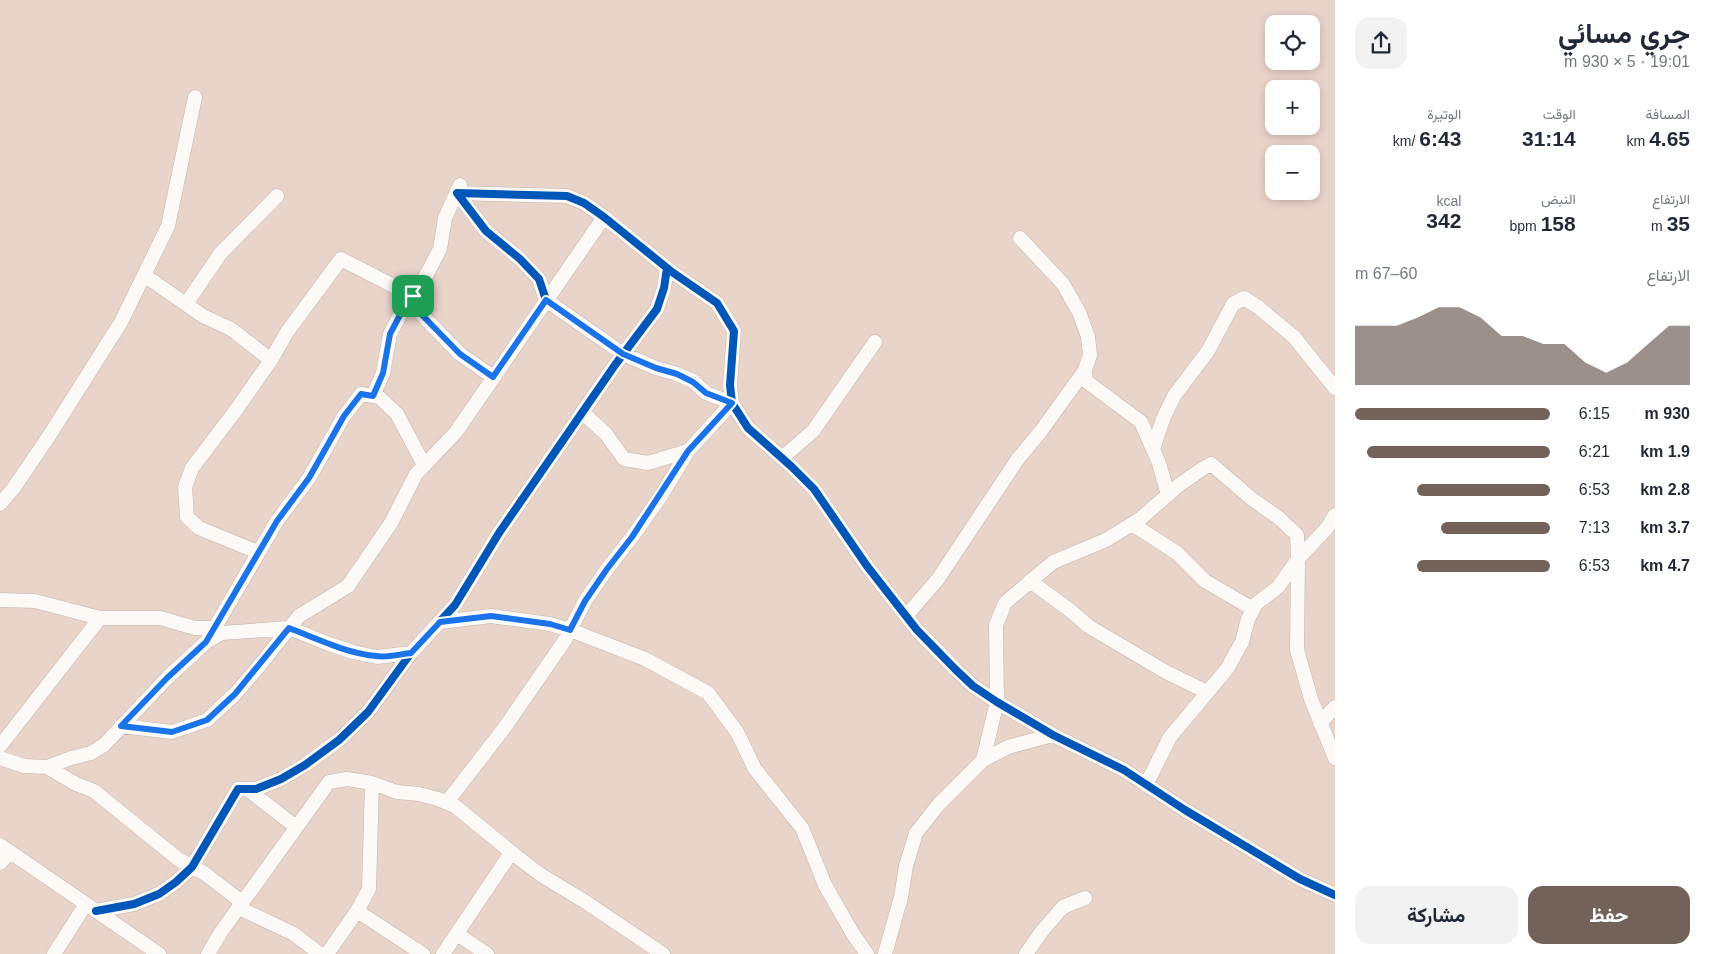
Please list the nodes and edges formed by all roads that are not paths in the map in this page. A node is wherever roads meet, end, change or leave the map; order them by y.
1 (195, 96) dead end
2 (459, 189) junction
3 (277, 196) dead end
4 (604, 217) junction
5 (1020, 238) dead end
6 (667, 268) junction
7 (144, 275) junction
8 (413, 296) junction
9 (546, 300) junction
10 (186, 304) junction
11 (875, 342) dead end
12 (623, 354) junction
13 (271, 360) junction
14 (1085, 370) junction
15 (493, 377) junction
16 (1335, 388) edge
17 (373, 396) junction
18 (732, 403) junction
19 (582, 412) junction
20 (1153, 449) junction
21 (688, 451) junction
22 (782, 458) junction
23 (424, 465) junction
24 (1168, 495) junction
25 (0, 504) edge
26 (1335, 515) edge
27 (1132, 524) junction
28 (258, 552) junction
29 (1298, 559) junction
30 (1030, 581) junction
31 (0, 600) edge
32 (1253, 609) junction
33 (906, 616) junction
34 (100, 618) junction
35 (440, 622) junction
36 (289, 628) junction
37 (570, 630) junction
38 (218, 631) junction
39 (411, 653) junction
40 (1207, 692) junction
41 (997, 702) junction
42 (1335, 706) edge
43 (1320, 722) junction
44 (121, 726) junction
45 (1053, 735) junction
46 (1331, 739) edge
47 (0, 746) edge
48 (0, 758) edge
49 (1335, 758) edge
50 (982, 760) junction
51 (47, 767) junction
52 (372, 783) junction
53 (1146, 784) junction
54 (247, 789) junction
55 (446, 802) junction
56 (296, 827) junction
57 (5, 848) edge
58 (511, 853) junction
59 (0, 863) edge
60 (192, 867) junction
61 (1335, 895) edge
62 (1085, 898) dead end
63 (241, 906) junction
64 (91, 908) junction
65 (357, 911) junction
66 (457, 934) junction
67 (54, 954) edge
68 (159, 954) edge
69 (208, 954) edge
70 (320, 954) edge
71 (327, 954) edge
72 (423, 954) edge
73 (443, 954) edge
74 (488, 954) edge
75 (663, 954) edge
76 (866, 954) edge
77 (885, 954) edge
78 (1026, 954) edge

1 - 7 street
2 - 4 street
2 - 8 street
2 - 9 street
3 - 10 street
4 - 6 street
4 - 9 street
5 - 14 street
6 - 12 street
6 - 18 street
7 - 10 street
7 - 25 street
8 - 13 street
8 - 15 street
8 - 17 street
9 - 12 street
9 - 15 street
10 - 13 street
11 - 22 street
12 - 18 street
12 - 19 street
13 - 28 street
14 - 20 street
14 - 33 street
15 - 23 street
16 - 20 street
17 - 23 street
17 - 28 street
18 - 21 street
18 - 22 street
19 - 21 street
19 - 35 street
20 - 24 street
21 - 37 street
22 - 33 street
23 - 36 street
24 - 27 street
24 - 29 street
26 - 29 street
27 - 30 street
27 - 32 street
28 - 38 street
29 - 32 street
29 - 43 street
30 - 40 street
30 - 41 street
31 - 34 street
32 - 40 street
33 - 41 street
34 - 38 street
34 - 47 street
35 - 37 street
35 - 39 street
36 - 38 street
36 - 39 street
36 - 44 street
37 - 55 street
37 - 76 street
38 - 44 street
39 - 54 street
40 - 53 street
41 - 45 street
41 - 50 street
42 - 43 street
43 - 46 street
44 - 51 street
45 - 50 street
45 - 53 street
46 - 49 street
48 - 51 street
50 - 77 street
51 - 60 street
52 - 55 street
52 - 56 street
52 - 65 street
53 - 61 street
54 - 56 street
54 - 60 street
55 - 58 street
56 - 63 street
57 - 59 street
57 - 64 street
58 - 66 street
58 - 75 street
60 - 63 street
60 - 64 street
62 - 78 street
63 - 69 street
63 - 70 street
64 - 67 street
64 - 68 street
65 - 71 street
65 - 72 street
66 - 73 street
66 - 74 street

